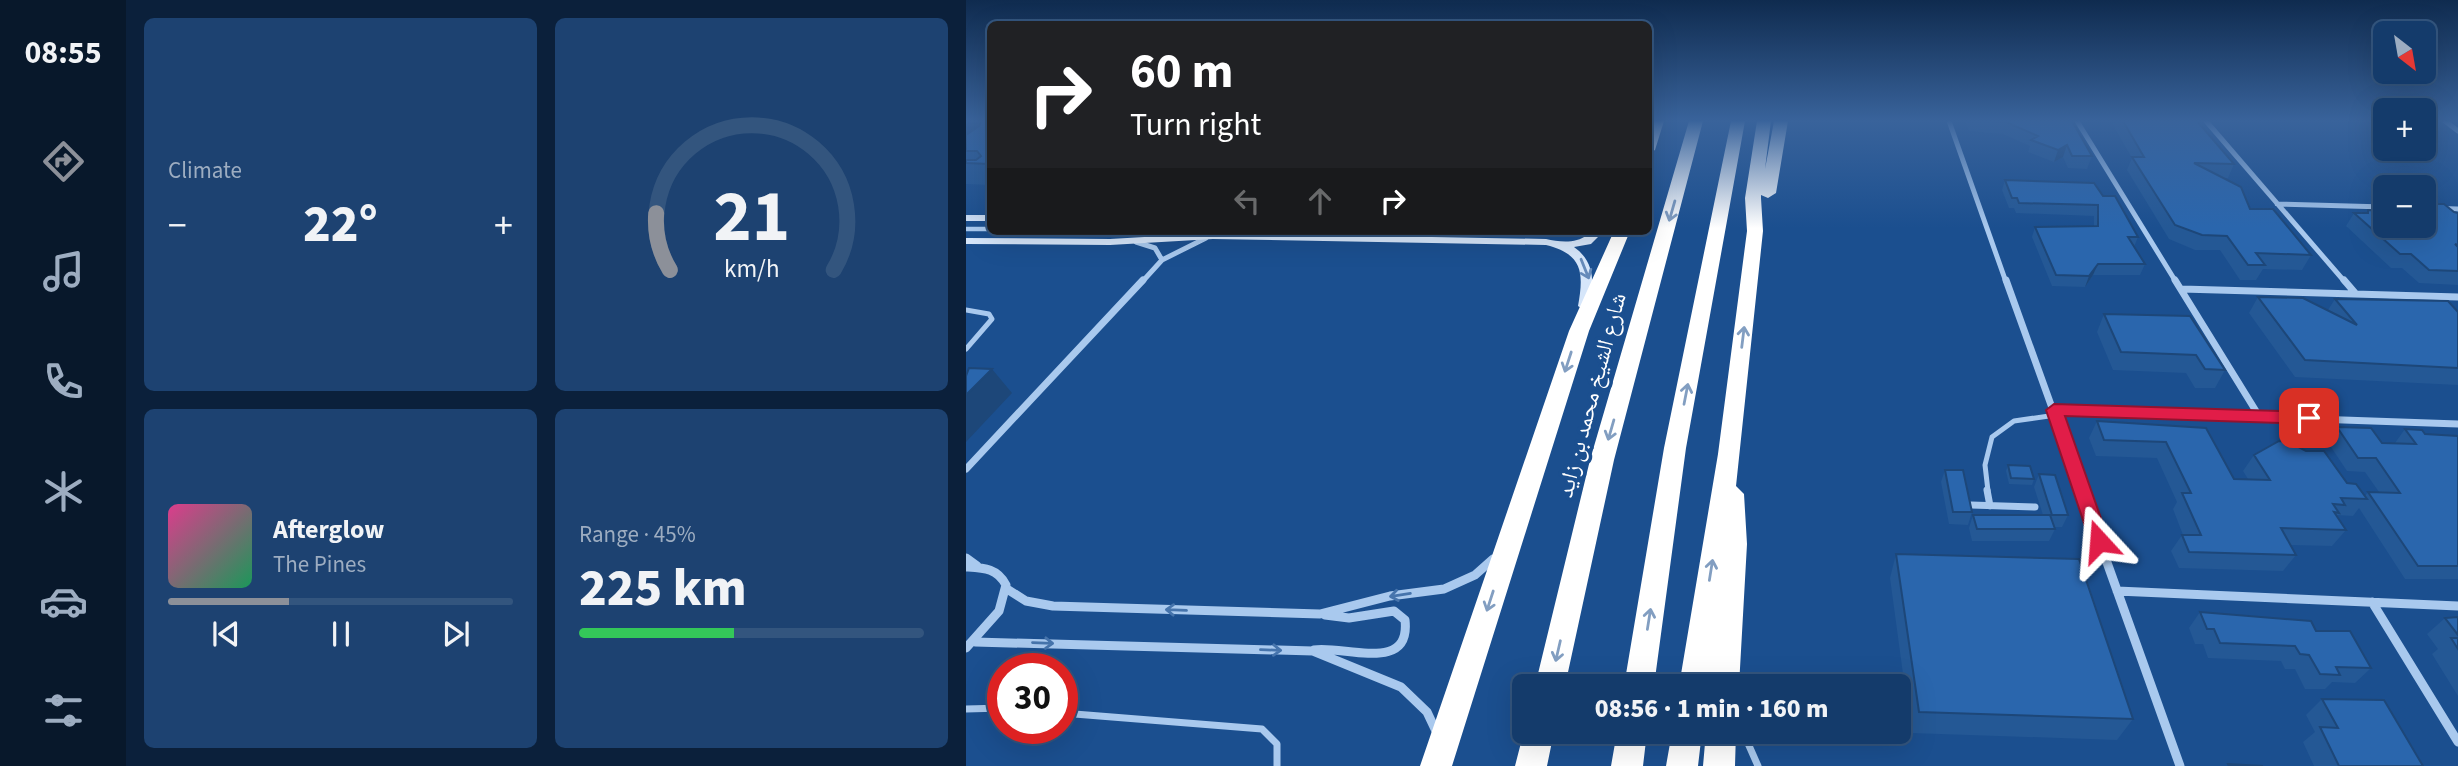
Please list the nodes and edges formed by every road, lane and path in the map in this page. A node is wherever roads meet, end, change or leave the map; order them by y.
1 (1686, 157) edge
2 (1731, 157) edge
3 (1758, 157) edge
4 (1775, 157) edge
5 (1962, 157) edge
6 (2100, 157) edge
7 (2237, 157) edge
8 (2277, 204) junction
9 (2373, 207) edge
10 (2436, 208) edge
11 (2458, 209) edge
12 (966, 218) edge
13 (987, 218) edge
14 (966, 229) edge
15 (987, 229) edge
16 (1755, 231) junction
17 (1193, 235) edge
18 (1593, 235) edge
19 (1620, 235) edge
20 (1213, 236) junction
21 (966, 241) edge
22 (1125, 241) junction
23 (1561, 244) junction
24 (1162, 260) junction
25 (2182, 289) junction
26 (2356, 295) junction
27 (2458, 297) edge
28 (966, 310) edge
29 (1578, 331) junction
30 (966, 349) edge
31 (2055, 412) junction
32 (2259, 416) junction
33 (2458, 424) edge
34 (1729, 454) junction
35 (966, 469) edge
36 (1972, 505) edge
37 (1990, 506) junction
38 (2035, 508) dead end
39 (1514, 526) junction
40 (966, 558) edge
41 (966, 566) edge
42 (978, 566) junction
43 (1007, 589) junction
44 (2117, 591) junction
45 (2372, 602) junction
46 (2458, 606) edge
47 (1320, 614) junction
48 (970, 645) edge
49 (1313, 651) junction
50 (1728, 664) edge
51 (1553, 674) edge
52 (1641, 674) edge
53 (1696, 674) edge
54 (987, 708) edge
55 (966, 709) edge
56 (1078, 714) edge
57 (2458, 742) edge
58 (1536, 744) edge
59 (1630, 744) edge
60 (1685, 744) edge
61 (1720, 744) edge
62 (1748, 744) edge
63 (1439, 757) edge
64 (1277, 766) edge
65 (1531, 766) edge
66 (1627, 766) edge
67 (1682, 766) edge
68 (1719, 766) edge
69 (1758, 766) edge
70 (2180, 766) edge

1 -> 51 highway, شارع الشيخ محمد بن زايد
52 -> 2 highway
3 - 16 highway
4 - 16 highway
5 - 31 street
6 - 25 street
7 - 8 street
8 - 9 street
8 - 26 street
10 - 11 street
12 - 13 street
14 - 15 lane
34 -> 16 highway
17 - 20 lane
18 - 23 street
19 - 29 highway
20 - 22 street
20 - 23 street
20 - 24 street
21 - 22 street
22 - 24 street
23 -> 29 street
24 - 35 street
25 - 26 street
25 - 32 street
26 - 27 street
28 - 30 lane
29 -> 39 highway
31 - 32 street
31 - 37 lane
31 - 44 street
32 - 33 street
34 - 50 highway
53 -> 34 highway
36 - 37 lane
37 - 38 lane
39 -> 47 street
39 -> 63 highway
40 - 42 street
41 - 42 street
42 - 43 street
47 -> 43 street
43 - 48 street
44 - 45 street
44 - 70 street
45 - 46 street
45 - 57 street
47 - 49 street
48 -> 49 street
49 - 63 street
54 - 55 lane
56 - 64 lane
58 - 65 highway
59 - 66 highway
60 - 67 highway
61 - 68 highway
62 - 69 lane

